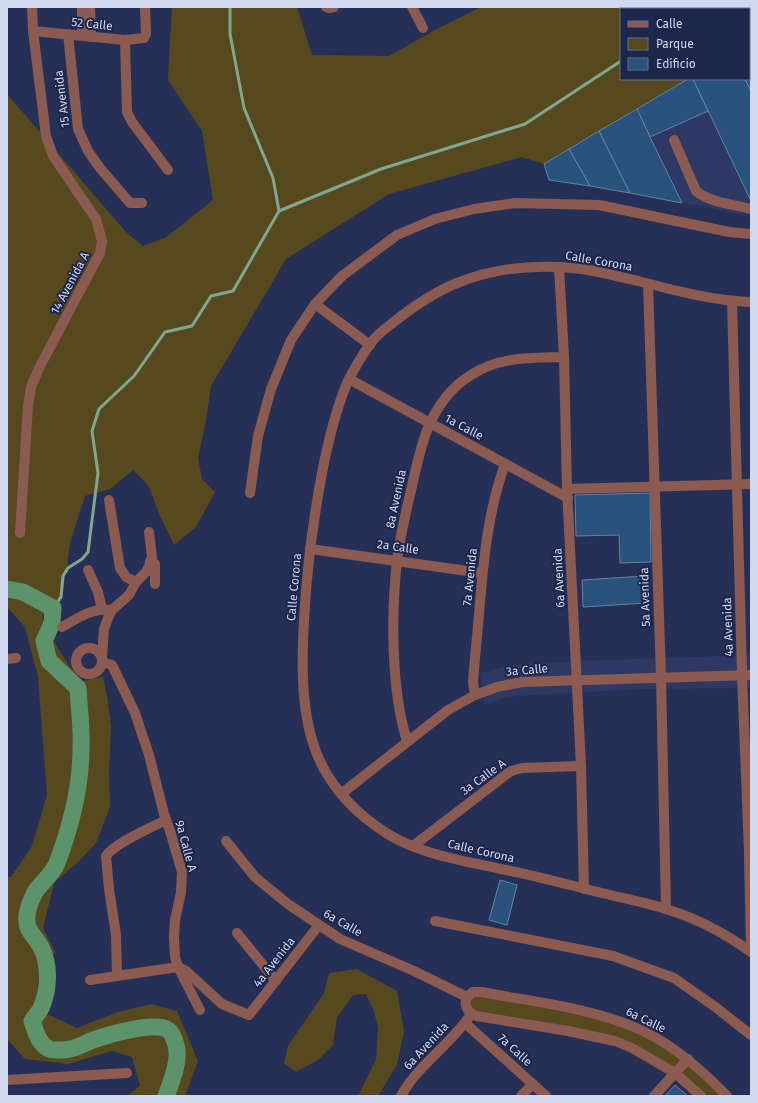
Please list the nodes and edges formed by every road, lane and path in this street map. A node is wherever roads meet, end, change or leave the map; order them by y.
1 (32, 7) edge
2 (82, 7) edge
3 (90, 7) edge
4 (145, 7) edge
5 (326, 7) edge
6 (334, 7) edge
7 (412, 7) edge
8 (423, 28) dead end
9 (33, 31) junction
10 (68, 34) junction
11 (86, 36) junction
12 (125, 40) junction
13 (674, 140) dead end
14 (168, 170) dead end
15 (142, 203) dead end
16 (751, 208) edge
17 (751, 234) edge
18 (558, 267) junction
19 (648, 284) junction
20 (732, 301) junction
21 (751, 302) edge
22 (315, 304) junction
23 (370, 345) junction
24 (564, 358) junction
25 (349, 379) junction
26 (430, 424) junction
27 (505, 464) junction
28 (737, 484) junction
29 (751, 484) edge
30 (655, 487) junction
31 (250, 493) dead end
32 (568, 493) junction
33 (109, 500) dead end
34 (149, 532) dead end
35 (20, 533) dead end
36 (310, 549) junction
37 (397, 560) junction
38 (150, 561) junction
39 (88, 570) dead end
40 (482, 573) junction
41 (136, 582) junction
42 (155, 584) dead end
43 (102, 609) junction
44 (112, 610) junction
45 (62, 627) dead end
46 (747, 675) edge
47 (661, 677) junction
48 (577, 680) junction
49 (475, 695) junction
50 (407, 741) junction
51 (581, 766) junction
52 (341, 794) junction
53 (166, 820) junction
54 (226, 841) dead end
55 (413, 846) junction
56 (750, 852) edge
57 (584, 888) junction
58 (666, 909) junction
59 (436, 921) dead end
60 (319, 925) junction
61 (237, 933) dead end
62 (751, 952) edge
63 (178, 967) junction
64 (117, 975) junction
65 (90, 980) dead end
66 (276, 981) junction
67 (467, 997) junction
68 (200, 1010) dead end
69 (471, 1014) junction
70 (465, 1023) junction
71 (751, 1035) edge
72 (688, 1059) junction
73 (127, 1073) dead end
74 (675, 1074) junction
75 (7, 1080) edge
76 (533, 1084) junction
77 (401, 1096) edge
78 (521, 1096) edge
79 (546, 1096) edge
80 (654, 1096) edge
81 (701, 1096) edge
82 (727, 1096) edge

1 - 9 street, 14 Avenida A
2 - 11 street
3 - 11 street
4 - 12 street, 52 Calle
5 - 6 street
7 - 8 street
9 - 10 street, 52 Calle
9 - 35 street, 14 Avenida A
10 - 11 street, 52 Calle
10 - 15 street, 15 Avenida
11 - 12 street, 52 Calle
12 - 14 street
13 - 16 street
17 - 22 street
18 - 19 street, Calle Corona
18 - 23 street, Calle Corona
18 - 24 street, 6a Avenida
19 - 20 street, Calle Corona
19 - 30 street, 5a Avenida
20 - 21 street, Calle Corona
20 - 28 street, 4a Avenida
22 - 23 street
22 - 31 street
23 - 25 street, Calle Corona
24 - 26 street, 8a Avenida
24 - 32 street, 6a Avenida
25 - 26 street, 1a Calle
25 - 36 street, Calle Corona
26 - 27 street, 1a Calle
26 - 37 street, 8a Avenida
27 - 32 street, 1a Calle
27 - 40 street, 7a Avenida
28 - 29 street, 1a Calle
28 - 30 street, 1a Calle
28 - 46 street, 4a Avenida
30 - 32 street, 1a Calle
30 - 47 street, 5a Avenida
32 - 48 street, 6a Avenida
33 - 41 street
34 - 38 street
36 - 37 street, 2a Calle
36 - 52 street, Calle Corona
37 - 40 street, 2a Calle
37 - 50 street, 8a Avenida
38 - 41 street
38 - 42 street
39 - 43 street
40 - 49 street, 7a Avenida
41 - 44 street
43 - 44 street
43 - 45 street
44 - 53 street, 9a Calle A
46 - 47 street, 3a Calle
46 - 56 street, 4a Avenida
47 - 48 street, 3a Calle
47 - 58 street, 5a Avenida
48 - 49 street, 3a Calle
48 - 51 street, 6a Avenida
49 - 50 street, 3a Calle
50 - 52 street, 3a Calle
51 - 55 street, 3a Calle A
51 - 57 street, 6a Avenida
52 - 55 street, Calle Corona
53 - 63 street, 9a Calle A
53 - 64 street
54 - 60 street, 6a Calle
55 - 57 street, Calle Corona
56 - 62 street, 4a Avenida
57 - 58 street, Calle Corona
58 - 62 street, Calle Corona
59 - 71 street
60 - 66 street, 4a Avenida
60 - 67 street, 6a Calle
61 - 66 street
63 - 64 street
63 - 66 street, 4a Avenida
63 - 68 street, 9a Calle A
64 - 65 street
67 - 69 street
67 - 72 street, 6a Calle
69 - 70 street, 6a Avenida
69 - 74 street
70 - 76 street, 7a Calle
70 - 77 street, 6a Avenida
72 - 74 street
72 - 82 street, 6a Calle
73 - 75 street
74 - 80 street
74 - 81 street
76 - 78 street
76 - 79 street, 7a Calle

